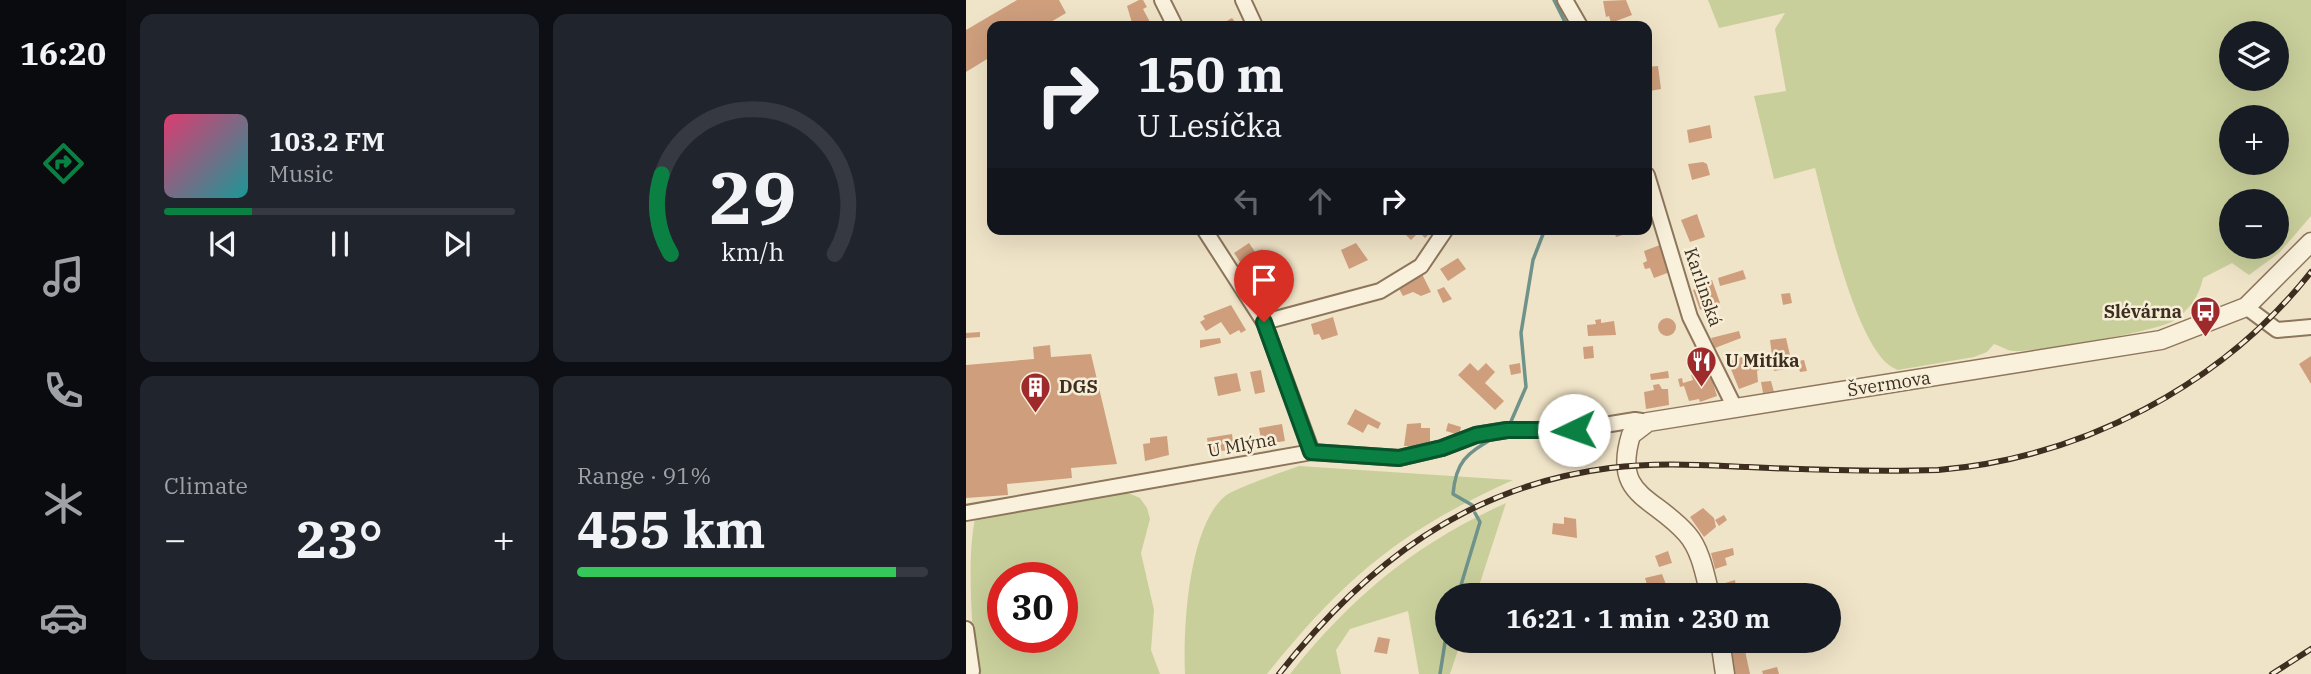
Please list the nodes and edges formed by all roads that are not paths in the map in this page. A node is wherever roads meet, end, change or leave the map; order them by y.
1 (1162, 0) edge
2 (1243, 0) edge
3 (1566, 0) edge
4 (1172, 21) edge
5 (1253, 21) edge
6 (1577, 21) edge
7 (1652, 192) edge
8 (1208, 235) edge
9 (1442, 235) edge
10 (2311, 242) edge
11 (2246, 307) junction
12 (1264, 322) junction
13 (2311, 327) edge
14 (1735, 408) junction
15 (1648, 422) junction
16 (1311, 452) junction
17 (966, 513) edge
18 (1707, 583) edge
19 (966, 629) edge
20 (1722, 653) edge
21 (972, 671) dead end
22 (1725, 674) edge

1 - 4 street
2 - 5 street
3 - 6 street
7 - 14 street, Karlinská
8 - 12 street
9 - 12 street
10 - 11 street, Švermova
11 - 13 street
11 - 14 street, Švermova
12 - 16 street
14 - 15 street, Švermova
15 - 16 street, U Mlýna
15 - 18 street
16 - 17 street, U Mlýna
19 - 21 street
20 - 22 street

